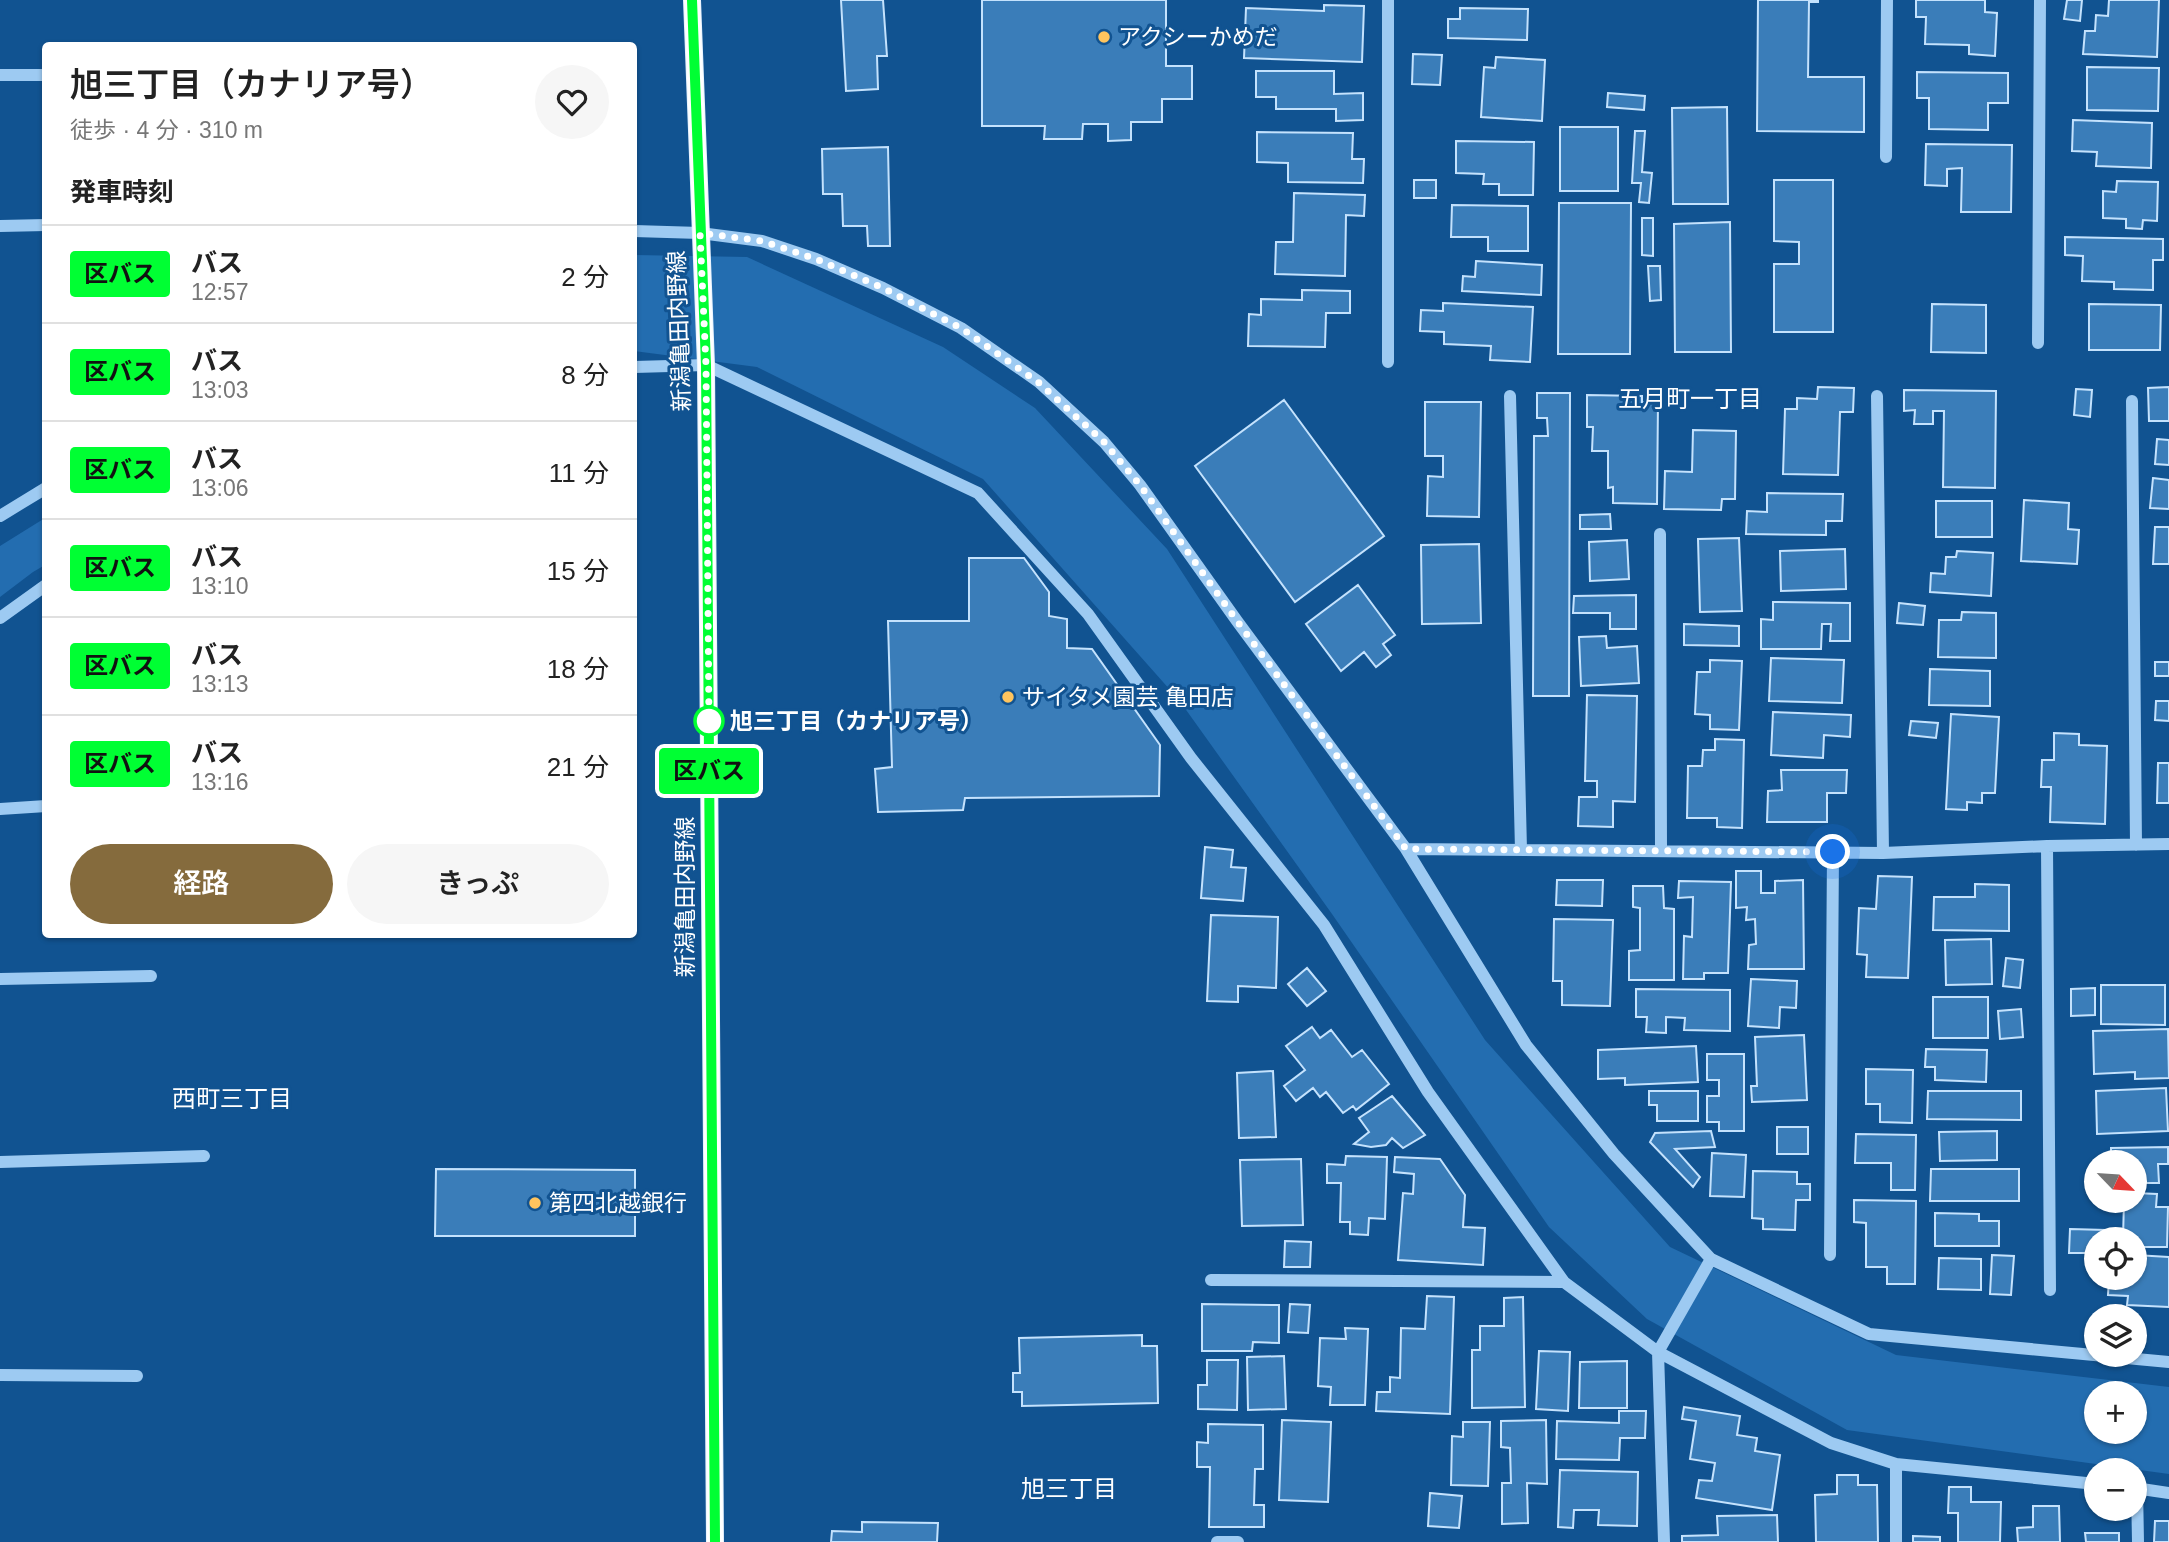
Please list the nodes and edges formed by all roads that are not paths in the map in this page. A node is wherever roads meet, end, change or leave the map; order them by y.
1 (692, 0) edge
2 (1388, 0) edge
3 (1887, 0) edge
4 (2040, 0) edge
5 (0, 75) edge
6 (42, 75) edge
7 (1886, 157) dead end
8 (0, 226) edge
9 (42, 226) edge
10 (637, 231) edge
11 (700, 233) junction
12 (2038, 342) dead end
13 (1388, 362) dead end
14 (706, 365) junction
15 (637, 367) edge
16 (1510, 396) dead end
17 (1877, 396) dead end
18 (2132, 401) dead end
19 (42, 490) edge
20 (0, 516) edge
21 (1660, 534) dead end
22 (42, 588) edge
23 (0, 618) edge
24 (42, 806) edge
25 (0, 808) edge
26 (2169, 844) edge
27 (2136, 845) junction
28 (2047, 846) junction
29 (1406, 849) junction
30 (1521, 850) junction
31 (1661, 850) junction
32 (1833, 852) junction
33 (1883, 853) junction
34 (151, 976) dead end
35 (0, 979) edge
36 (204, 1156) dead end
37 (0, 1162) edge
38 (1830, 1255) dead end
39 (1711, 1259) junction
40 (1211, 1280) dead end
41 (1564, 1282) junction
42 (2050, 1290) dead end
43 (1658, 1352) junction
44 (2169, 1362) edge
45 (0, 1375) edge
46 (137, 1376) dead end
47 (1896, 1464) junction
48 (2084, 1483) edge
49 (2147, 1490) edge
50 (2169, 1493) edge
51 (2137, 1521) edge
52 (715, 1542) edge
53 (1217, 1542) edge
54 (1238, 1542) edge
55 (1664, 1542) edge
56 (1896, 1542) edge
57 (2138, 1542) edge

1 - 11 main road, 新潟亀田内野線
2 - 13 street
3 - 7 street
4 - 12 street
5 - 6 street
8 - 9 street
10 - 11 street
11 - 14 main road, 新潟亀田内野線
11 - 29 street
14 - 15 street
14 - 41 street
14 - 52 main road, 新潟亀田内野線
16 - 30 street
17 - 33 street
18 - 27 street
19 - 20 street
21 - 31 street
22 - 23 street
24 - 25 street
26 - 27 street
27 - 28 street
28 - 33 street
28 - 42 street
29 - 30 street
29 - 39 street
30 - 31 street
31 - 32 street
32 - 33 street
32 - 38 street
34 - 35 street
36 - 37 street
39 - 43 street
39 - 44 street
40 - 41 street
41 - 43 street
43 - 47 street
43 - 55 street
45 - 46 street
47 - 48 street
47 - 56 street
49 - 50 street
51 - 57 street
53 - 54 street

